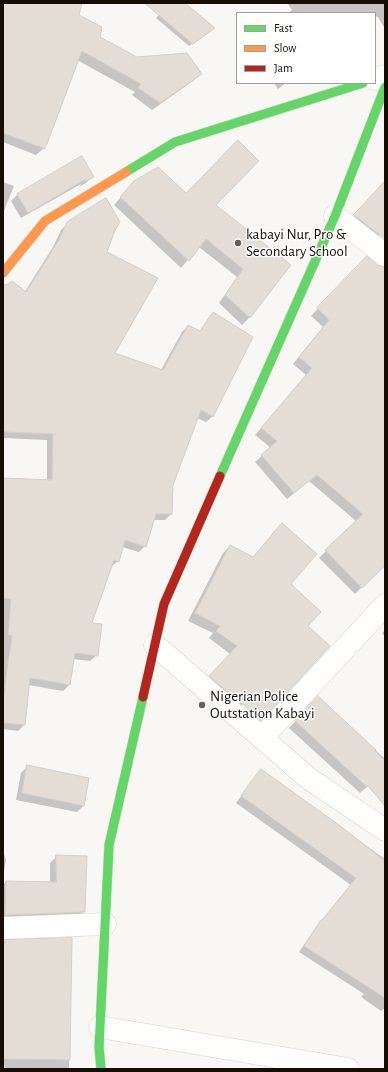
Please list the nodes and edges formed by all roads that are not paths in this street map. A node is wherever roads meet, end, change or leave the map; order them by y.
1 (360, 84) edge
2 (385, 87) edge
3 (335, 216) junction
4 (385, 255) edge
5 (7, 261) edge
6 (385, 605) edge
7 (154, 646) junction
8 (262, 738) junction
9 (385, 830) edge
10 (105, 924) junction
11 (3, 928) edge
12 (100, 1027) junction
13 (101, 1069) edge
14 (348, 1069) edge

1 - 5 street
2 - 3 street
3 - 4 street
3 - 7 street
6 - 8 street
7 - 8 street
7 - 10 street
8 - 9 street
10 - 11 street
10 - 12 street
12 - 13 street
12 - 14 street

